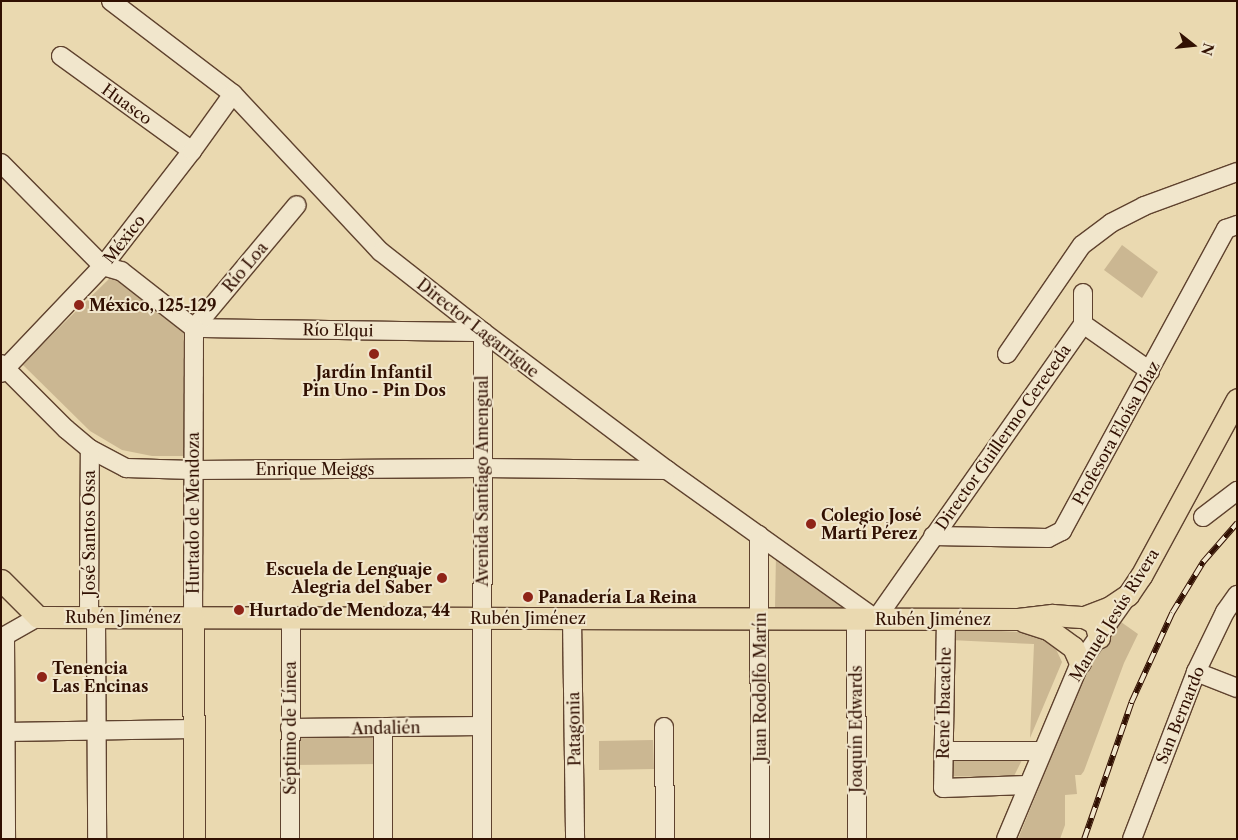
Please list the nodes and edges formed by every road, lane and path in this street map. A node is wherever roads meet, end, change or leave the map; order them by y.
1 (111, 1) edge
2 (61, 56) dead end
3 (233, 94) junction
4 (192, 151) junction
5 (1, 164) edge
6 (1237, 172) edge
7 (297, 205) dead end
8 (1237, 225) edge
9 (103, 266) junction
10 (1083, 293) dead end
11 (1083, 324) junction
12 (194, 328) junction
13 (483, 332) junction
14 (1007, 354) dead end
15 (3, 369) edge
16 (1150, 371) junction
17 (1237, 399) edge
18 (90, 449) junction
19 (482, 468) junction
20 (193, 470) junction
21 (667, 470) junction
22 (1237, 491) edge
23 (1203, 517) dead end
24 (759, 535) junction
25 (933, 536) junction
26 (1, 580) edge
27 (1128, 595) junction
28 (1237, 596) edge
29 (38, 617) junction
30 (92, 617) junction
31 (193, 618) junction
32 (290, 618) junction
33 (482, 618) junction
34 (572, 618) junction
35 (1084, 618) junction
36 (760, 619) junction
37 (866, 619) junction
38 (946, 619) junction
39 (1018, 619) junction
40 (3, 637) edge
41 (1086, 649) junction
42 (1196, 672) junction
43 (1237, 688) edge
44 (482, 726) junction
45 (664, 727) dead end
46 (290, 728) junction
47 (383, 728) junction
48 (193, 729) junction
49 (97, 730) junction
50 (5, 732) junction
51 (944, 751) junction
52 (1042, 751) junction
53 (1027, 786) junction
54 (6, 839) edge
55 (98, 839) edge
56 (194, 839) edge
57 (290, 839) edge
58 (382, 839) edge
59 (482, 839) edge
60 (575, 839) edge
61 (665, 839) edge
62 (760, 839) edge
63 (857, 839) edge
64 (1006, 839) edge
65 (1132, 839) edge

1 - 3 street, Director Lagarrigue
2 - 4 street, Huasco
3 - 4 street, México
3 - 13 street, Director Lagarrigue
4 - 9 street, México
5 - 9 street
6 - 14 street
7 - 12 street, Río Loa
8 - 16 street, Profesora Eloísa Díaz
9 - 12 street
9 - 15 street, México
10 - 11 street
11 - 16 street
11 - 25 street, Director Guillermo Cereceda
12 - 13 street, Río Elqui
12 - 20 street, Hurtado de Mendoza
13 - 19 street, Avenida Santiago Amengual
13 - 21 street, Director Lagarrigue
15 - 18 street, Enrique Meiggs
16 - 25 street, Profesora Eloísa Díaz
17 - 27 main road, Manuel Jesús Rivera
18 - 20 street, Enrique Meiggs
18 - 30 street, José Santos Ossa
19 - 20 street, Enrique Meiggs
19 - 21 street, Enrique Meiggs
19 - 33 street, Avenida Santiago Amengual
20 - 31 street, Hurtado de Mendoza
21 - 24 street, Director Lagarrigue
22 - 23 street
24 - 36 street, Juan Rodolfo Marín
24 - 37 street, Director Lagarrigue
25 - 37 street, Director Guillermo Cereceda
26 - 29 main road
27 - 35 main road, Rubén Jiménez
27 - 41 street, Manuel Jesús Rivera
28 - 42 street, San Bernardo
29 - 30 main road, Rubén Jiménez
29 - 40 street
30 - 31 main road, Rubén Jiménez
30 - 49 street, José Santos Ossa
31 - 32 main road, Rubén Jiménez
31 - 48 main road, Hurtado de Mendoza
32 - 33 main road, Rubén Jiménez
32 - 46 street, Séptimo de Línea
33 - 34 main road, Rubén Jiménez
33 - 44 street, Avenida Santiago Amengual
34 - 36 main road, Rubén Jiménez
34 - 60 street, Patagonia
35 - 39 main road, Rubén Jiménez
35 - 41 main road
36 - 37 main road, Rubén Jiménez
36 - 62 street, Juan Rodolfo Marín
37 - 38 main road, Rubén Jiménez
37 - 63 street, Joaquín Edwards
38 - 39 main road, Rubén Jiménez
38 - 51 street, René Ibacache
39 - 41 main road, Rubén Jiménez
40 - 50 street
41 - 52 street, Manuel Jesús Rivera
42 - 43 street
42 - 65 street, San Bernardo
44 - 47 street, Andalién
44 - 59 street, Avenida Santiago Amengual
45 - 61 street
46 - 47 street, Andalién
46 - 57 street, Séptimo de Línea
47 - 58 street
48 - 49 street
48 - 56 main road, Hurtado de Mendoza
49 - 50 street
49 - 55 street, José Santos Ossa
50 - 54 street
51 - 52 street
51 - 53 street, René Ibacache
52 - 53 street, Manuel Jesús Rivera
53 - 64 street, Manuel Jesús Rivera

